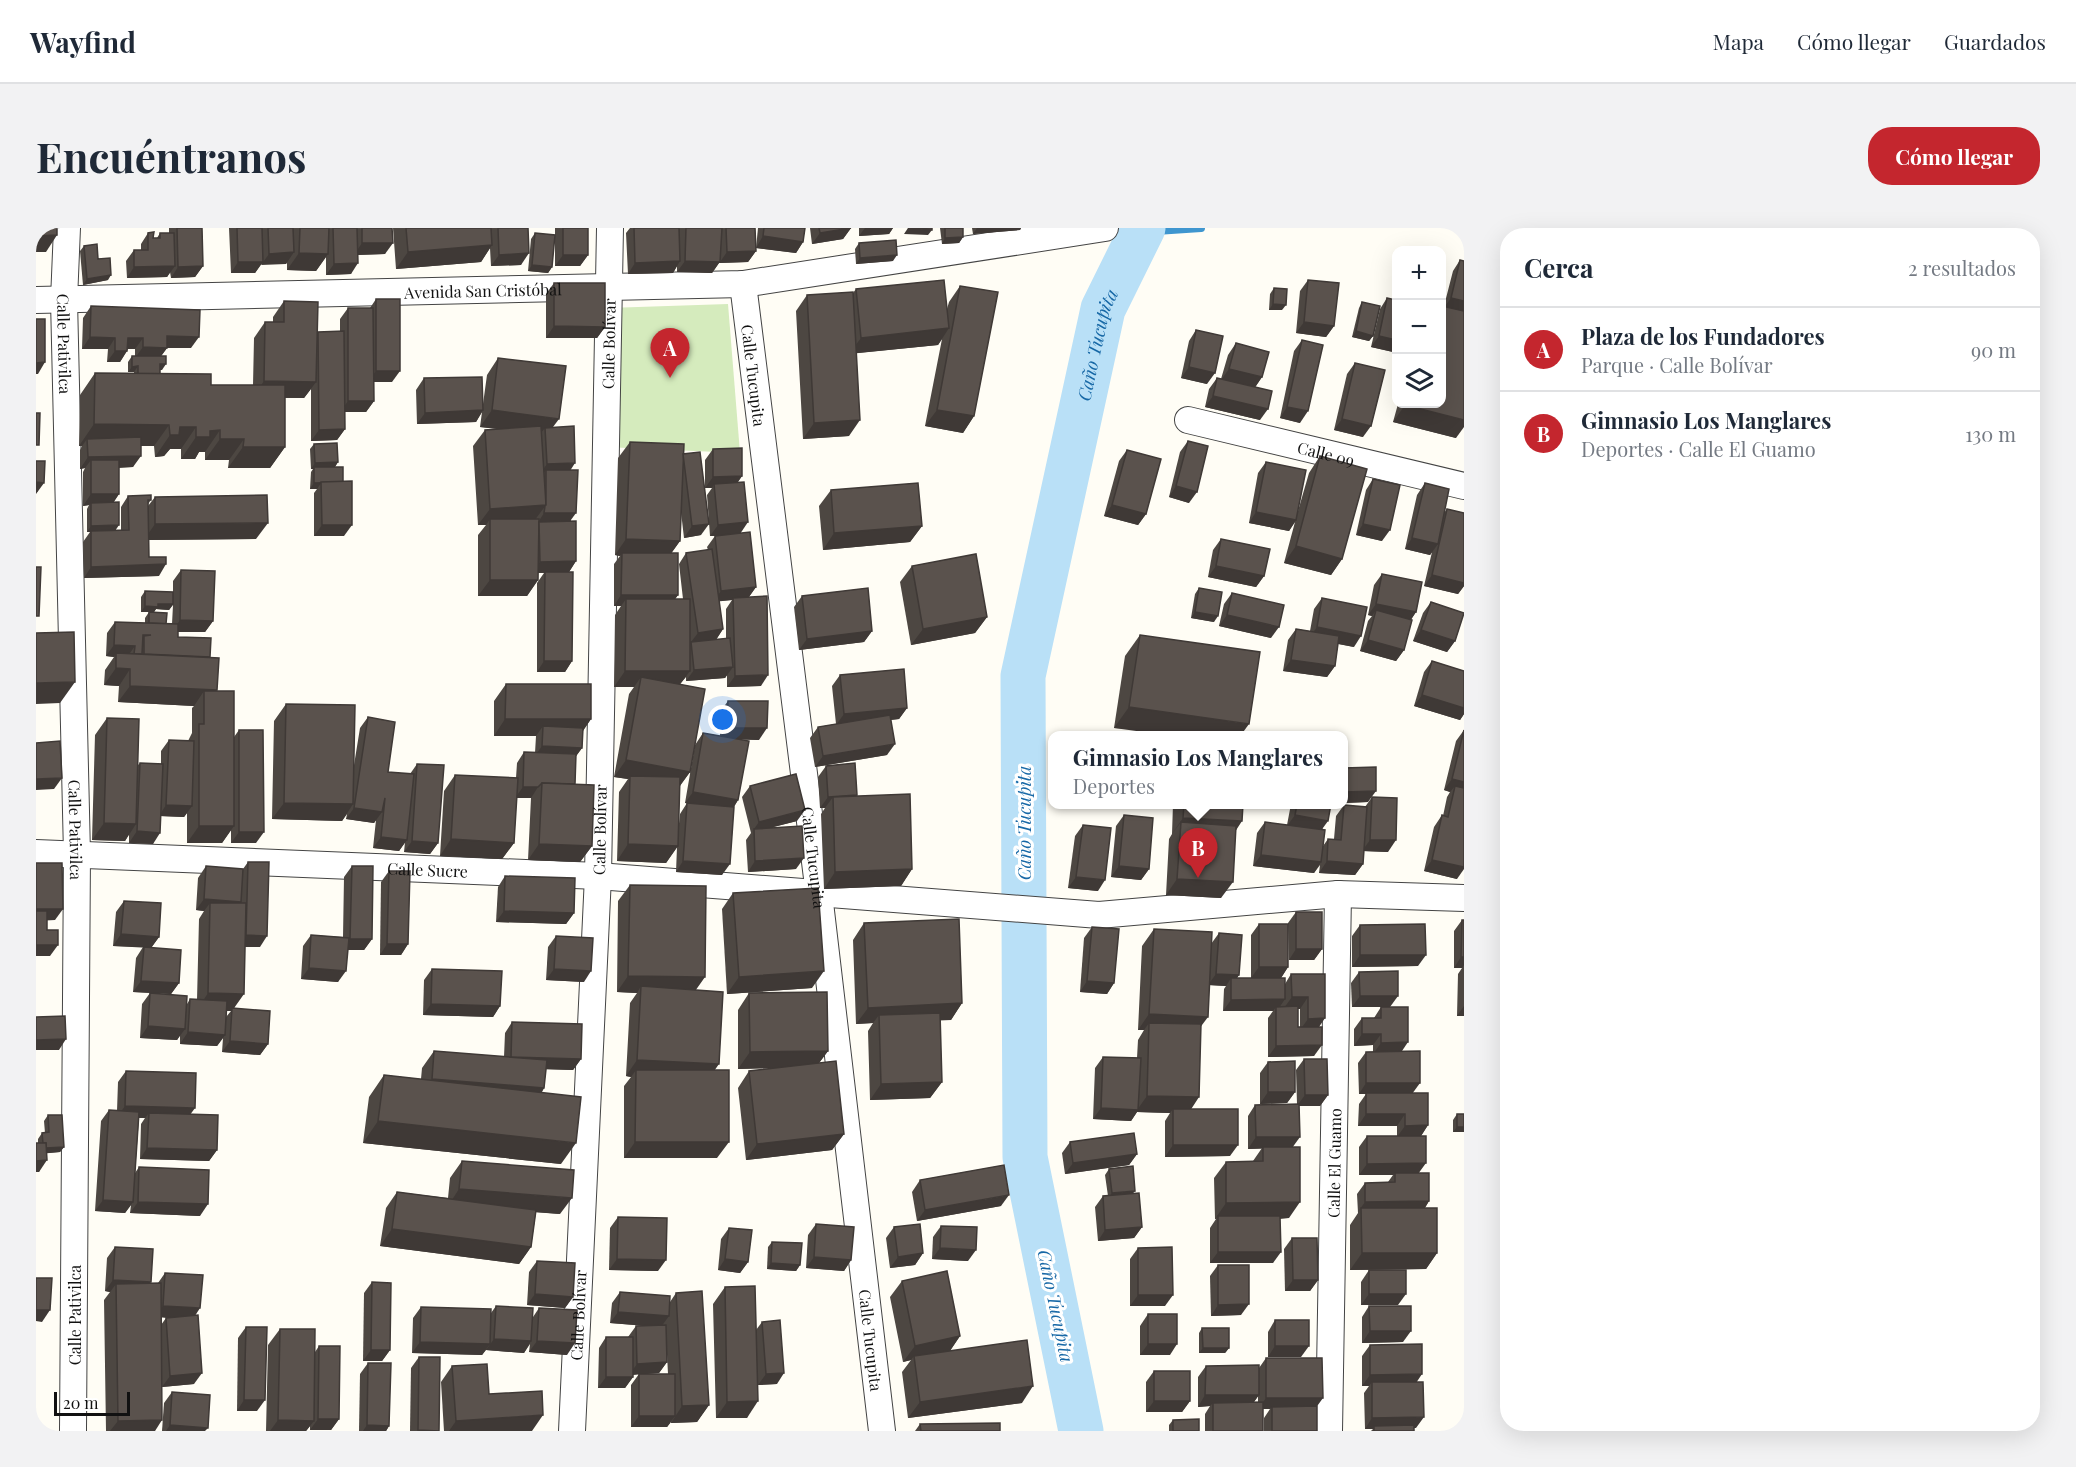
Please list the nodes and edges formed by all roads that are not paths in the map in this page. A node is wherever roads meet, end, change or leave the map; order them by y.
1 (67, 228) edge
2 (610, 228) edge
3 (1086, 230) edge
4 (743, 284) junction
5 (608, 288) junction
6 (36, 300) edge
7 (64, 300) junction
8 (1188, 420) dead end
9 (1464, 486) edge
10 (36, 853) edge
11 (77, 854) junction
12 (598, 876) junction
13 (819, 894) junction
14 (1338, 894) junction
15 (1464, 898) edge
16 (73, 1431) edge
17 (572, 1431) edge
18 (873, 1431) edge
19 (882, 1431) edge
20 (1329, 1431) edge

1 - 7 street, Calle Pativilca
2 - 5 street, Calle Bolívar
3 - 4 street, Avenida San Cristóbal
4 - 5 street, Avenida San Cristóbal
4 - 13 street, Calle Tucupita
5 - 7 street, Avenida San Cristóbal
5 - 12 street, Calle Bolívar
6 - 7 street, Avenida San Cristóbal
7 - 11 street, Calle Pativilca
8 - 9 street, Calle 09
10 - 11 street, Calle Sucre
11 - 12 street, Calle Sucre
11 - 16 street, Calle Pativilca
12 - 13 street, Calle Sucre
12 - 17 street, Calle Bolívar
13 - 14 street, Calle Sucre
13 - 19 street, Calle Tucupita
14 - 15 street, Calle Sucre
14 - 20 street, Calle El Guamo
18 - 19 street

